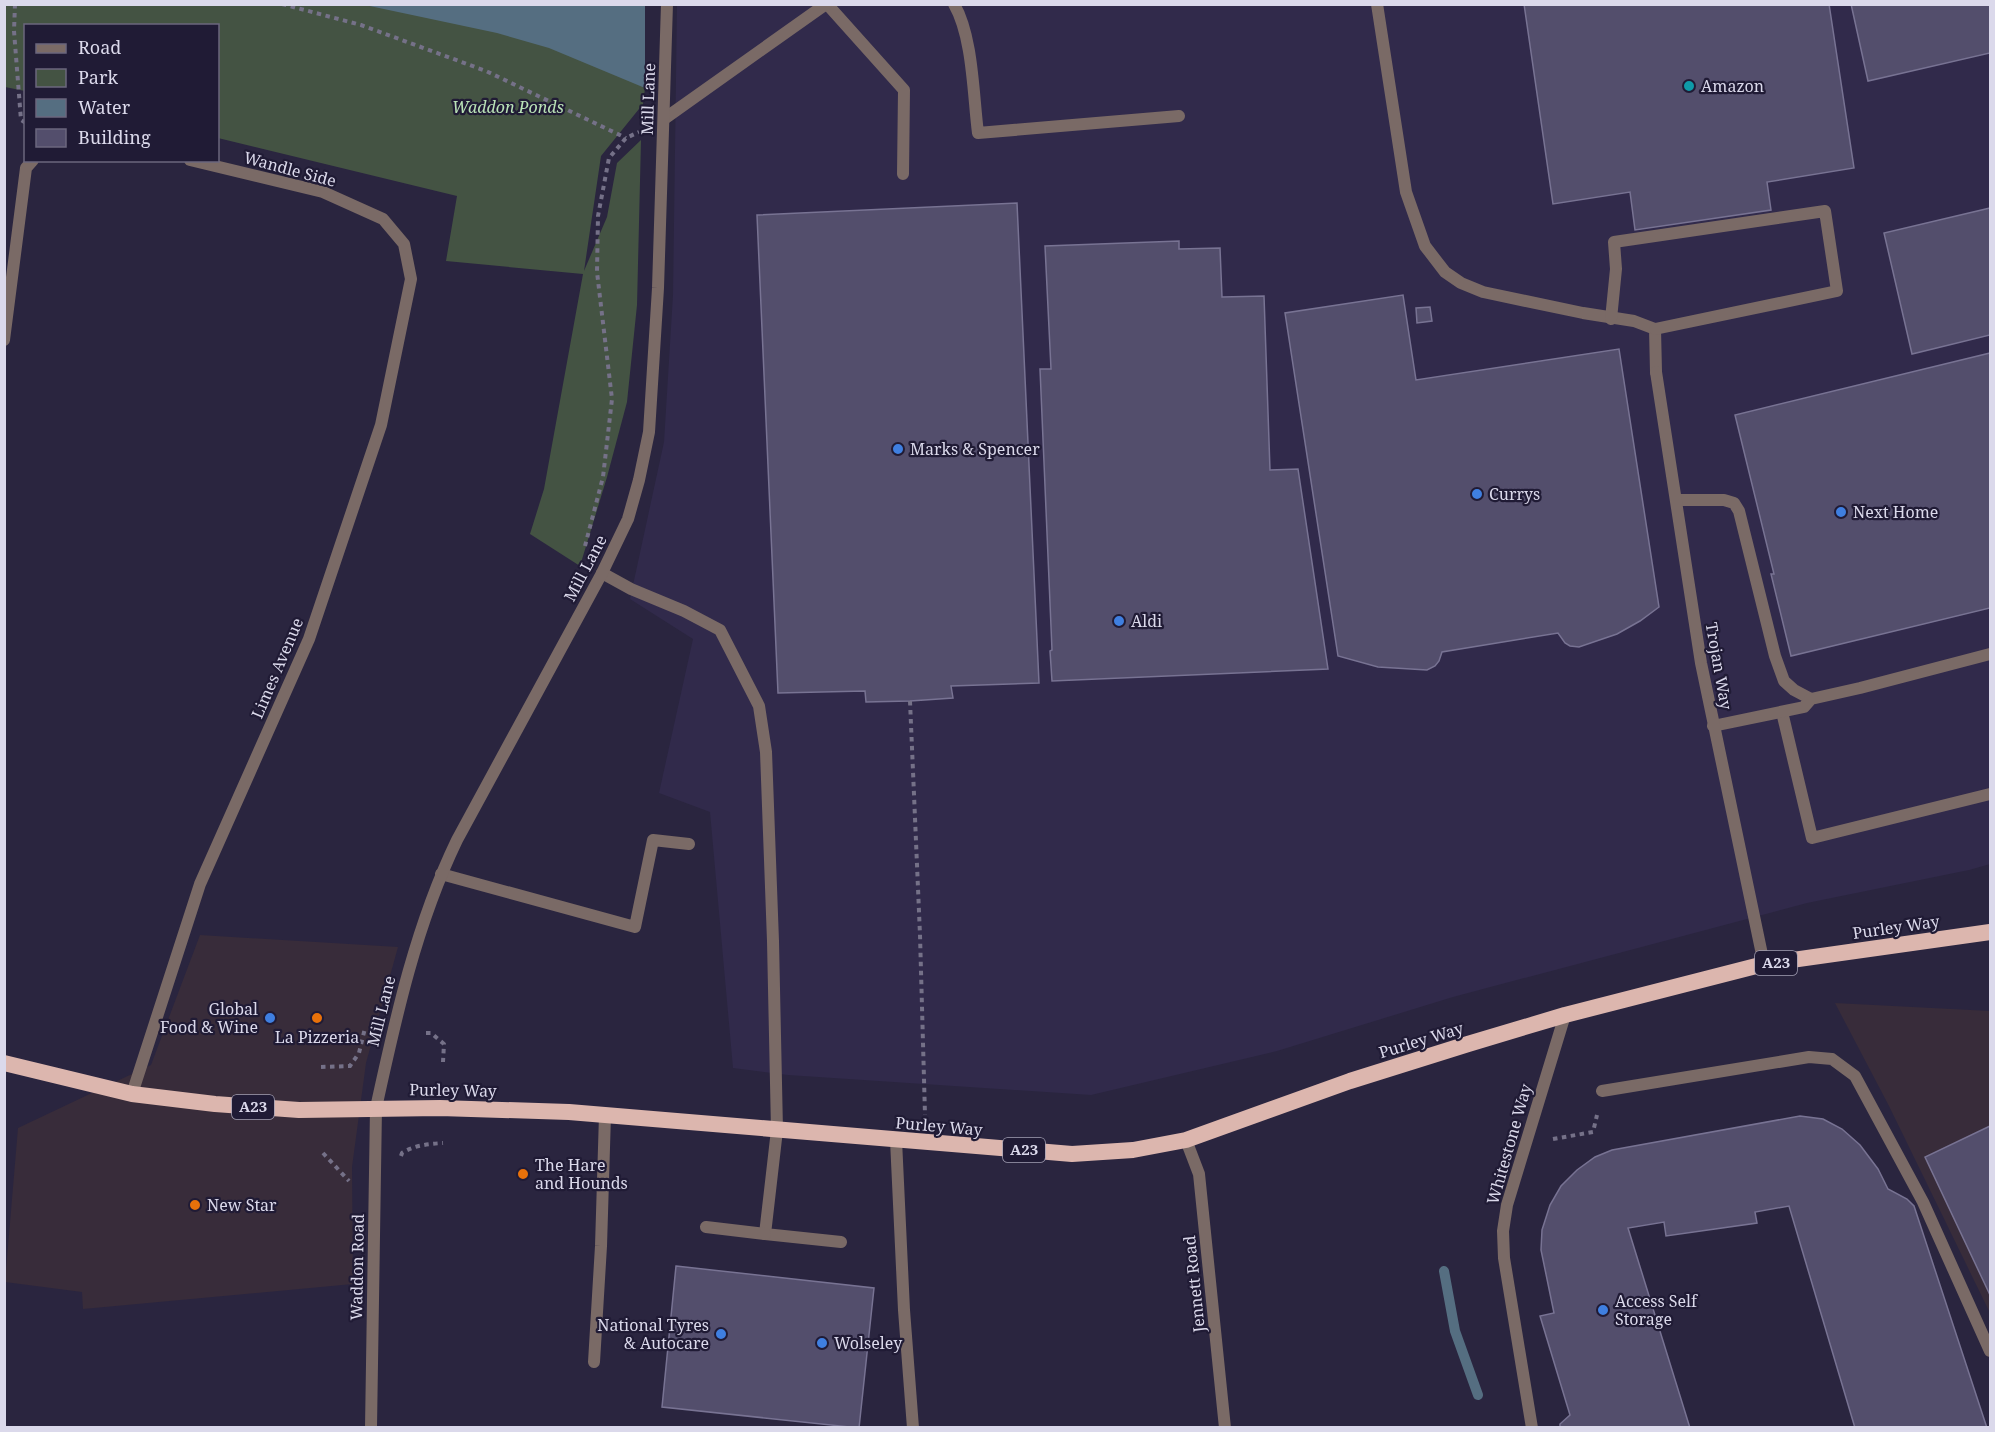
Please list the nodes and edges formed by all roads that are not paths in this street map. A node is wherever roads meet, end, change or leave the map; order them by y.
1 (667, 4) edge
2 (826, 4) edge
3 (954, 4) edge
4 (1377, 4) edge
5 (1179, 116) dead end
6 (664, 119) junction
7 (31, 162) edge
8 (198, 162) edge
9 (903, 174) dead end
10 (404, 244) joint
11 (1611, 319) junction
12 (1654, 328) junction
13 (4, 340) edge
14 (1677, 500) junction
15 (602, 573) junction
16 (1990, 654) edge
17 (1811, 699) junction
18 (1782, 712) junction
19 (1713, 726) junction
20 (1990, 794) edge
21 (689, 844) dead end
22 (441, 874) junction
23 (1990, 932) edge
24 (1764, 964) junction
25 (1565, 1015) junction
26 (4, 1063) edge
27 (1602, 1091) road end
28 (132, 1094) junction
29 (376, 1108) junction
30 (605, 1115) junction
31 (777, 1130) junction
32 (896, 1140) junction
33 (1186, 1140) junction
34 (705, 1227) dead end
35 (765, 1234) junction
36 (841, 1242) dead end
37 (1990, 1351) edge
38 (594, 1362) dead end
39 (371, 1428) edge
40 (913, 1428) edge
41 (1225, 1428) edge
42 (1532, 1428) edge

1 - 6 street, Mill Lane
2 - 6 street
2 - 9 street
3 - 5 street
4 - 11 street
6 - 15 street, Mill Lane
7 - 13 street
8 - 10 street, Wandle Side
10 - 28 street, Limes Avenue
11 - 12 street
11 - 12 street
12 - 14 street, Trojan Way
14 - 17 street
14 - 19 street, Trojan Way
15 - 22 street, Mill Lane
15 - 31 street
16 - 17 street
17 - 18 street
18 - 19 street
18 - 20 street
19 - 24 street, Trojan Way
21 - 22 street
22 - 29 street, Mill Lane
23 - 24 highway, Purley Way / A23
24 - 25 highway, Purley Way / A23
25 - 33 highway, Purley Way / A23
25 - 42 street, Whitestone Way
26 - 28 highway, Purley Way / A23
27 - 37 street
28 - 29 highway, Purley Way / A23
29 - 30 highway, Purley Way / A23
29 - 39 street, Waddon Road
30 - 31 highway, Purley Way / A23
30 - 38 street
31 - 32 highway, Purley Way / A23
31 - 35 street
32 - 33 highway, Purley Way / A23
32 - 40 street
33 - 41 street, Jennett Road
34 - 35 street
35 - 36 street

